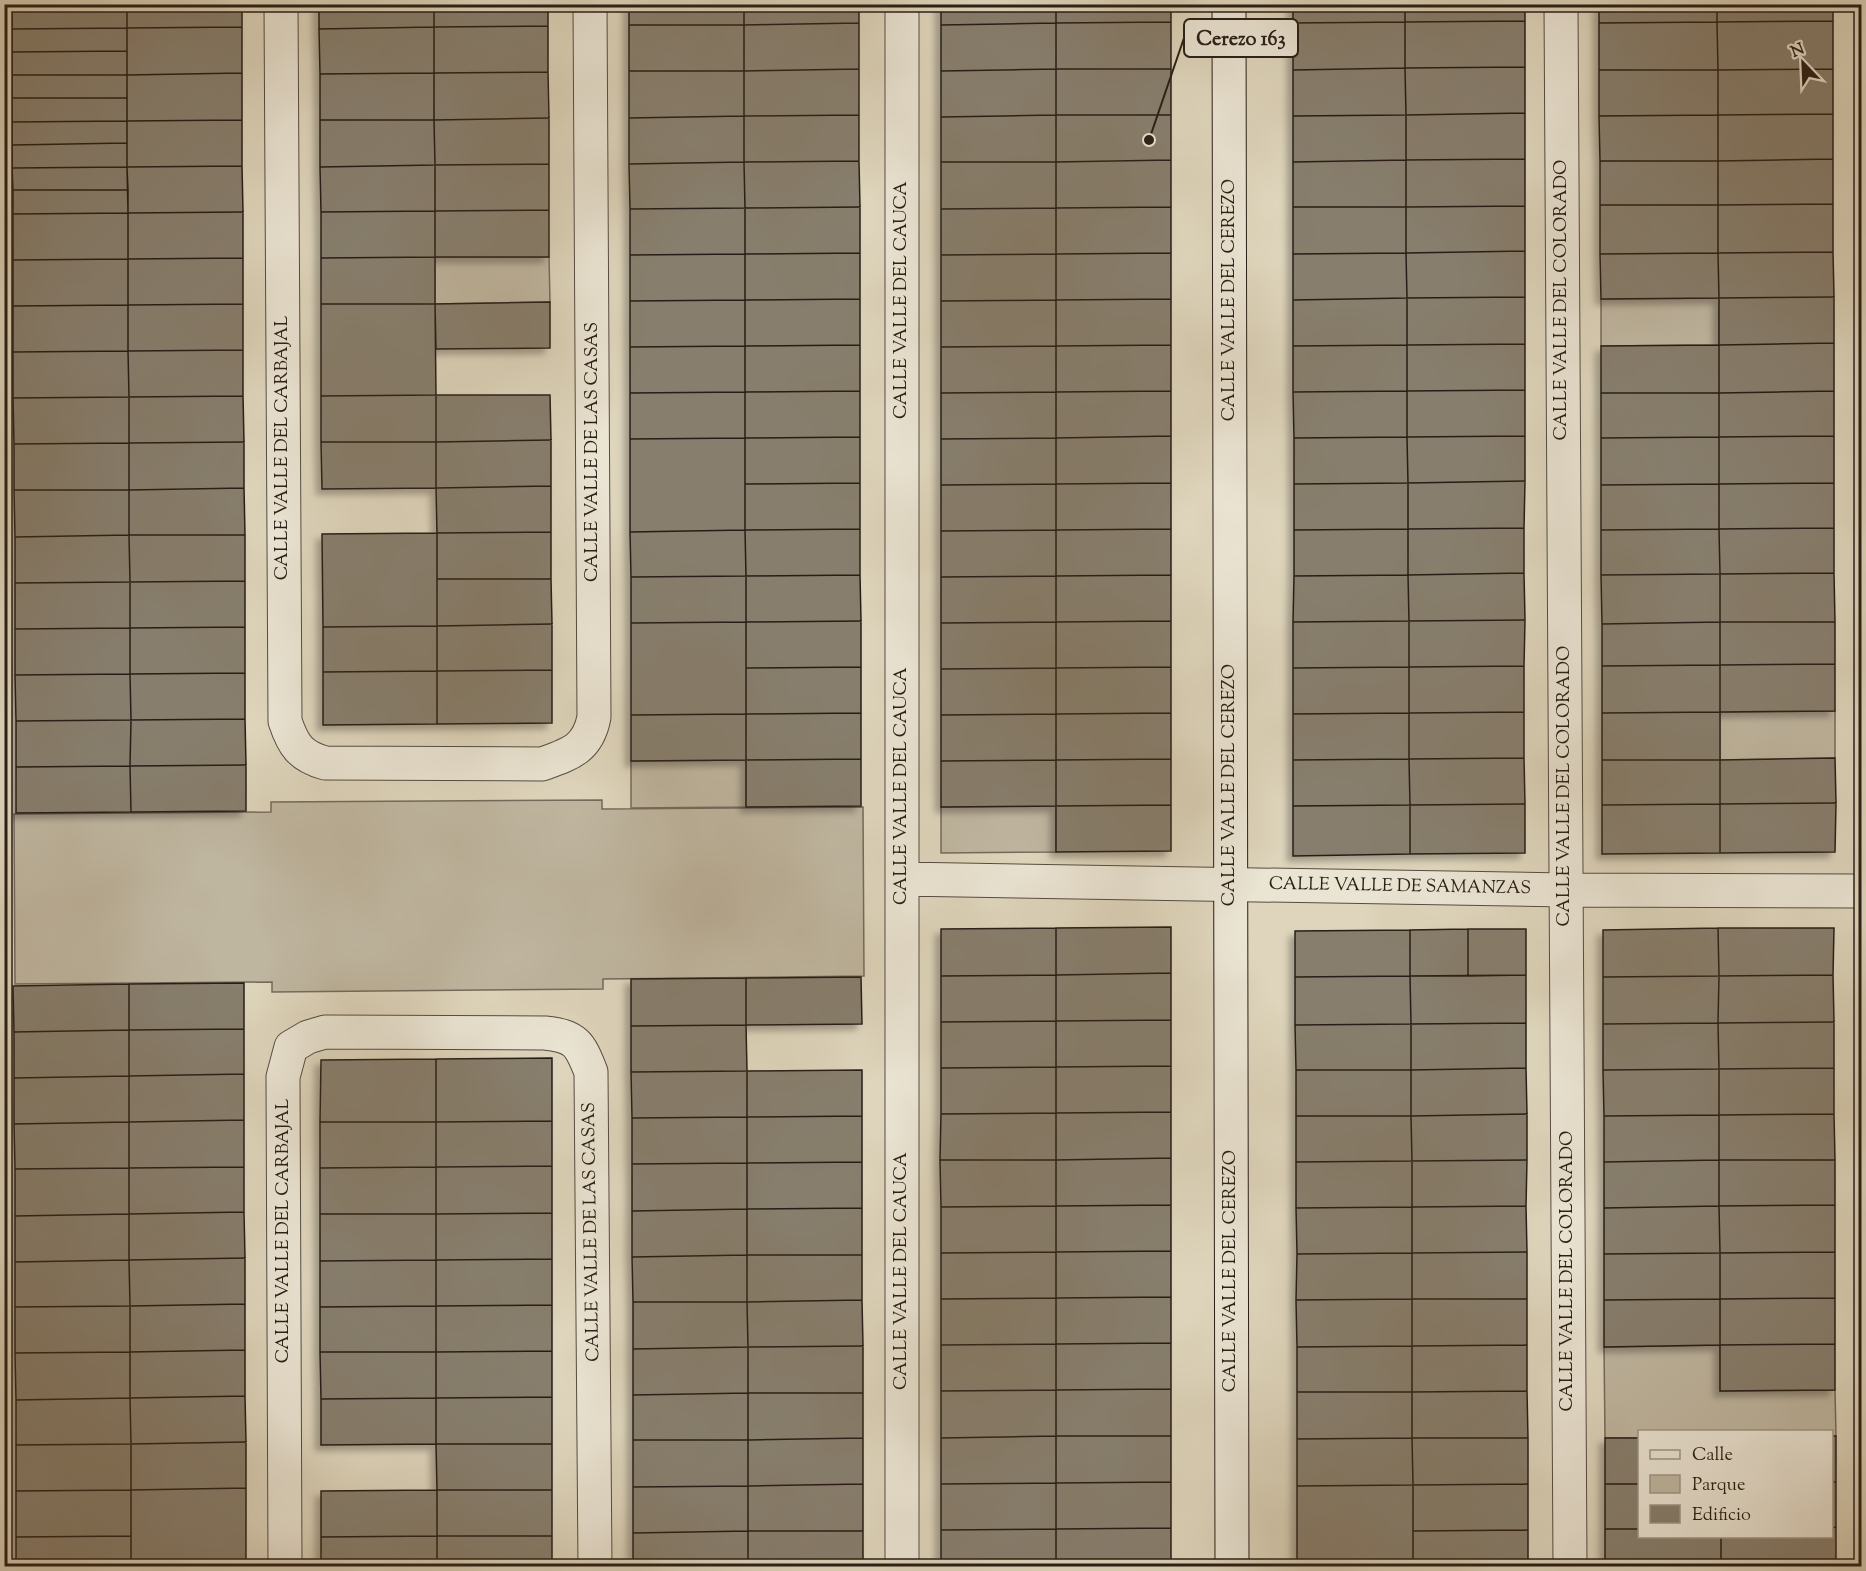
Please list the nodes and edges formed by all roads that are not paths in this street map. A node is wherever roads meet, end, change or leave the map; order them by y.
1 (281, 4) edge
2 (590, 4) edge
3 (902, 4) edge
4 (1229, 4) edge
5 (1561, 4) edge
6 (434, 764) joint
7 (902, 879) junction
8 (1231, 885) junction
9 (1566, 890) junction
10 (1862, 891) edge
11 (438, 1032) joint
12 (285, 1566) edge
13 (595, 1566) edge
14 (902, 1566) edge
15 (1232, 1566) edge
16 (1570, 1566) edge

1 - 6 street, CALLE VALLE DEL CARBAJAL
2 - 6 street, CALLE VALLE DE LAS CASAS
3 - 7 street, CALLE VALLE DEL CAUCA
4 - 8 street, CALLE VALLE DEL CEREZO
5 - 9 street, CALLE VALLE DEL COLORADO
7 - 8 street, CALLE VALLE DE SAMANZAS
7 - 14 street, CALLE VALLE DEL CAUCA
8 - 9 street, CALLE VALLE DE SAMANZAS
8 - 15 street, CALLE VALLE DEL CEREZO
9 - 10 street, CALLE VALLE DE SAMANZAS
9 - 16 street, CALLE VALLE DEL COLORADO
11 - 12 street, CALLE VALLE DEL CARBAJAL
11 - 13 street, CALLE VALLE DE LAS CASAS

